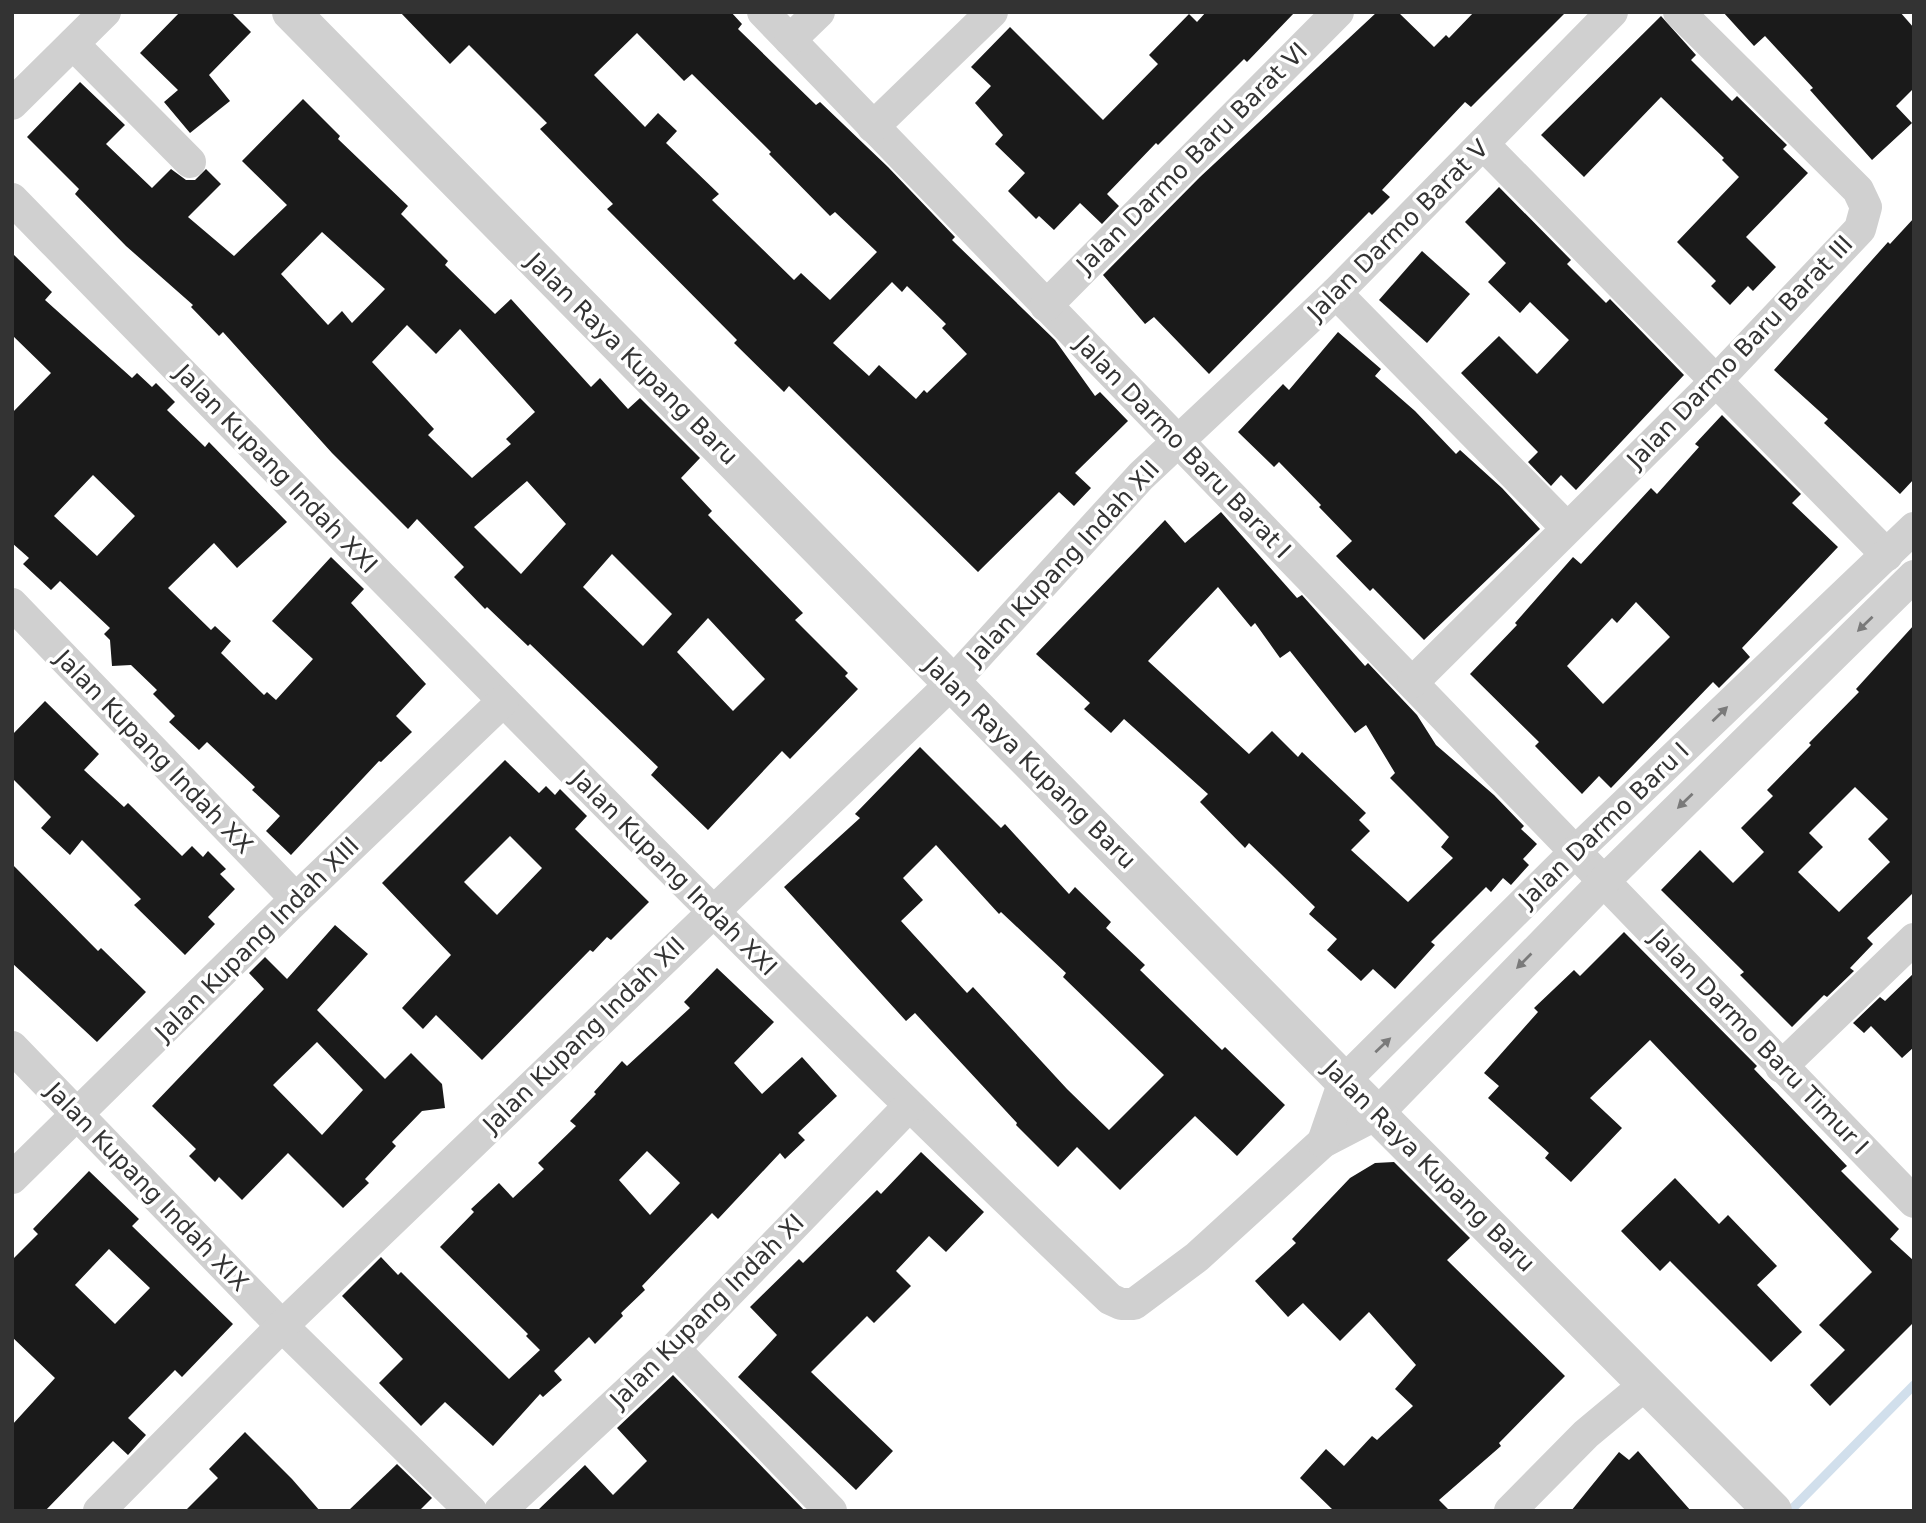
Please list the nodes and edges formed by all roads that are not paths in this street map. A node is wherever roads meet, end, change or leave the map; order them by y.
1 (105, 12) edge
2 (291, 12) edge
3 (763, 12) edge
4 (819, 12) edge
5 (992, 12) edge
6 (1338, 12) edge
7 (1612, 12) edge
8 (1679, 12) edge
9 (790, 40) junction
10 (73, 44) junction
11 (12, 104) edge
12 (873, 127) junction
13 (1484, 145) junction
14 (190, 162) dead end
15 (12, 200) edge
16 (1336, 293) junction
17 (1046, 306) junction
18 (1716, 381) junction
19 (1178, 442) junction
20 (1566, 527) junction
21 (1914, 528) edge
22 (1887, 555) junction
23 (1914, 576) edge
24 (12, 604) edge
25 (1413, 682) junction
26 (951, 683) junction
27 (503, 701) junction
28 (1576, 851) junction
29 (1602, 882) junction
30 (296, 899) junction
31 (712, 913) junction
32 (1914, 939) edge
33 (12, 1047) edge
34 (1781, 1067) junction
35 (1344, 1081) junction
36 (908, 1107) junction
37 (1377, 1114) junction
38 (78, 1116) junction
39 (1322, 1142) junction
40 (12, 1178) edge
41 (1910, 1191) edge
42 (282, 1326) junction
43 (674, 1349) junction
44 (1646, 1384) junction
45 (1765, 1503) edge
46 (99, 1511) edge
47 (471, 1511) edge
48 (500, 1511) edge
49 (831, 1511) edge
50 (1510, 1511) edge

1 - 10 street
2 - 26 street, Jalan Raya Kupang Baru
3 - 9 street, Jalan Darmo Baru Barat I
4 - 9 street
5 - 12 street
6 - 17 street, Jalan Darmo Baru Barat VI
7 - 13 street, Jalan Darmo Barat V
8 - 18 street, Jalan Darmo Baru Barat III
9 - 12 street, Jalan Darmo Baru Barat I
10 - 11 street
10 - 14 street
12 - 17 street, Jalan Darmo Baru Barat I
13 - 16 street, Jalan Darmo Barat V
13 - 18 street
15 - 27 street, Jalan Kupang Indah XXI
16 - 19 street, Jalan Darmo Barat V
16 - 20 street
17 - 19 street, Jalan Darmo Baru Barat I
18 - 20 street, Jalan Darmo Baru Barat III
18 - 22 street
19 - 25 street, Jalan Darmo Baru Barat I
19 - 26 street, Jalan Kupang Indah XII
20 - 25 street, Jalan Darmo Baru Barat III
21 - 22 street, Jalan Darmo Baru I
28 -> 22 street, Jalan Darmo Baru I
23 -> 29 street, Jalan Darmo Baru I
24 - 30 street, Jalan Kupang Indah XX
25 - 28 street, Jalan Darmo Baru Barat I
26 - 31 street, Jalan Kupang Indah XII
26 - 35 street, Jalan Raya Kupang Baru
27 - 30 street, Jalan Kupang Indah XIII
27 - 31 street, Jalan Kupang Indah XXI
28 - 29 street, Jalan Darmo Baru Barat I
35 -> 28 street, Jalan Darmo Baru I
29 - 34 street, Jalan Darmo Baru Timur I
29 -> 37 street, Jalan Darmo Baru I
30 - 38 street, Jalan Kupang Indah XIII
31 - 36 street, Jalan Kupang Indah XXI
31 - 42 street, Jalan Kupang Indah XII
32 - 34 street
33 - 38 street, Jalan Kupang Indah XIX
34 - 41 street, Jalan Darmo Baru Timur I
35 - 37 street, Jalan Raya Kupang Baru
35 - 39 street, Jalan Darmo Baru I
36 - 39 street, Jalan Kupang Indah XXI
36 - 43 street, Jalan Kupang Indah XI
37 - 39 street, Jalan Kupang Indah XXI
37 - 44 street, Jalan Raya Kupang Baru
38 - 40 street, Jalan Kupang Indah XIII
38 - 42 street, Jalan Kupang Indah XIX
42 - 46 street, Jalan Kupang Indah XII
42 - 47 street
43 - 48 street, Jalan Kupang Indah XI
43 - 49 street
44 - 45 street, Jalan Raya Kupang Baru
44 - 50 street

